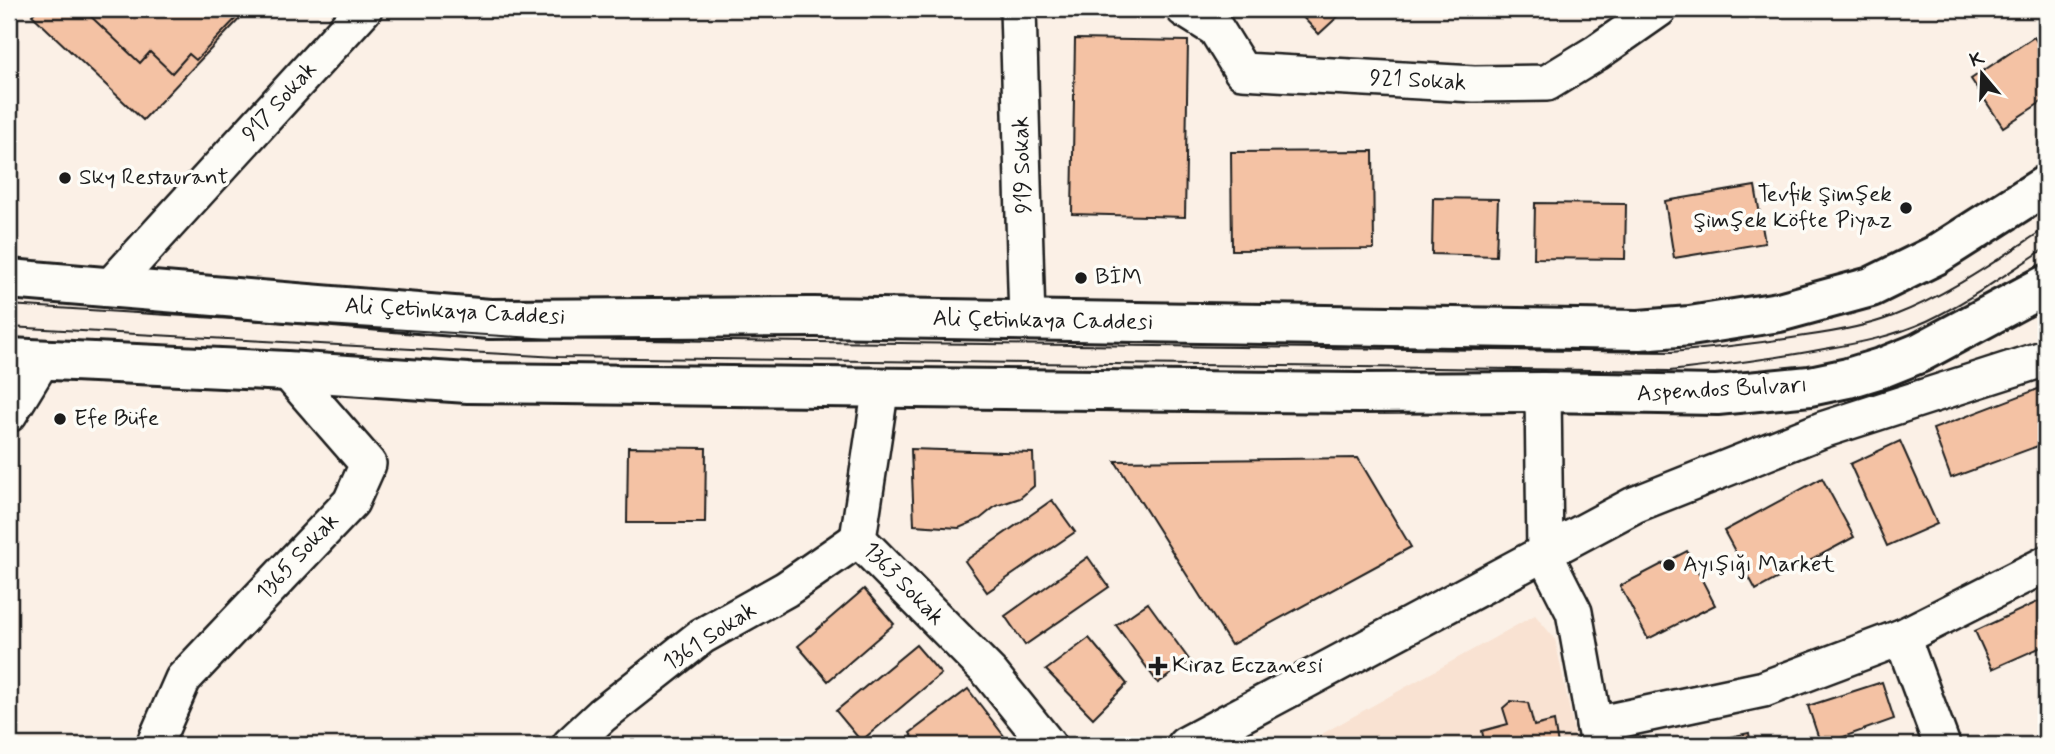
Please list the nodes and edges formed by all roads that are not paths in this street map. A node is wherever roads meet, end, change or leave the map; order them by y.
1 (365, 9) edge
2 (1018, 9) edge
3 (1184, 9) edge
4 (1659, 9) edge
5 (1226, 19) edge
6 (2046, 185) edge
7 (9, 279) edge
8 (2046, 285) edge
9 (110, 287) junction
10 (1027, 321) junction
11 (2046, 358) edge
12 (26, 359) edge
13 (287, 371) junction
14 (881, 386) junction
15 (1543, 391) junction
16 (9, 414) edge
17 (858, 539) junction
18 (1545, 555) junction
19 (2046, 564) edge
20 (1902, 637) junction
21 (1596, 735) edge
22 (153, 745) edge
23 (570, 745) edge
24 (1048, 745) edge
25 (1185, 745) edge
26 (1942, 745) edge

1 - 9 street, 917 Sokak
2 - 10 street, 919 Sokak
3 - 5 street, 921 Sokak
4 - 5 street, 921 Sokak
6 - 10 main road, Ali Çetinkaya Caddesi
7 - 9 main road, Ali Çetinkaya Caddesi
8 - 15 main road, Aspendos Bulvarı
9 - 10 main road, Ali Çetinkaya Caddesi
11 - 18 street
12 - 13 main road, Aspendos Bulvarı
12 - 16 street
13 - 14 main road, Aspendos Bulvarı
13 - 22 street, 1365 Sokak
14 - 15 main road, Aspendos Bulvarı
14 - 17 street, 1363 Sokak
15 - 18 street
17 - 23 street, 1361 Sokak
17 - 24 street, 1363 Sokak
18 - 21 street
18 - 25 street
19 - 20 street
20 - 21 street
20 - 26 street

